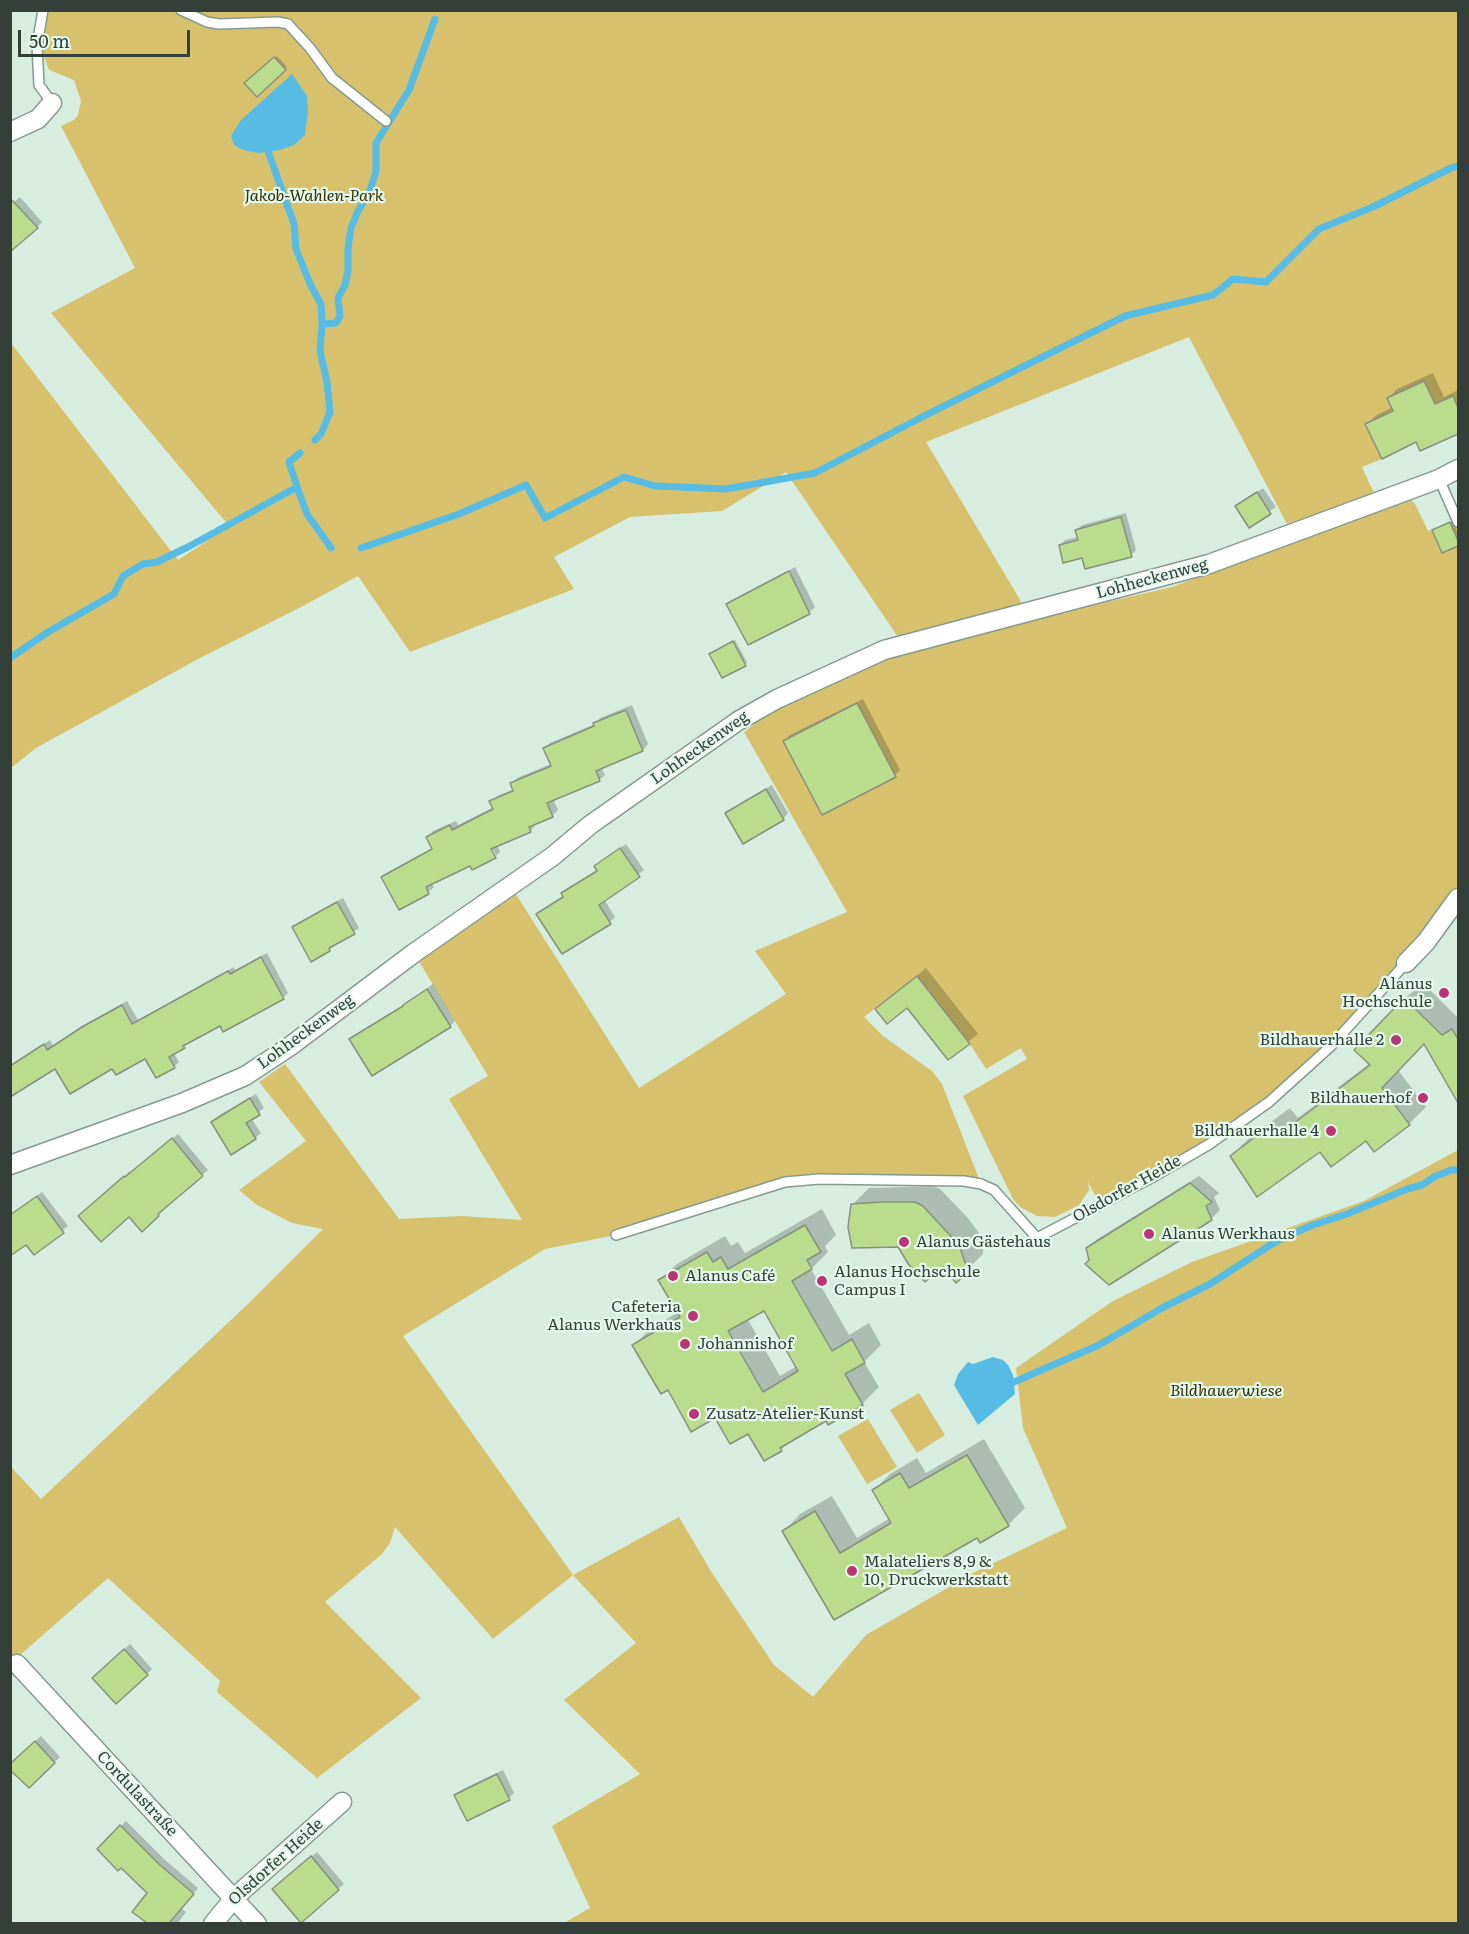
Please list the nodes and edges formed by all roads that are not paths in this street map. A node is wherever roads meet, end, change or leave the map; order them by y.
1 (43, 10) edge
2 (181, 10) edge
3 (52, 103) joint
4 (387, 121) dead end
5 (10, 132) edge
6 (1458, 469) edge
7 (1439, 479) junction
8 (1458, 522) edge
9 (1458, 898) edge
10 (1406, 963) joint
11 (10, 1165) edge
12 (616, 1235) dead end
13 (17, 1664) dead end
14 (342, 1802) dead end
15 (234, 1898) junction
16 (213, 1923) edge
17 (257, 1923) edge

1 - 3 lane
2 - 4 lane
3 - 5 street
6 - 7 street, Lohheckenweg
7 - 8 lane
7 - 11 street, Lohheckenweg
9 - 10 street, Olsdorfer Heide
10 - 12 lane, Olsdorfer Heide
13 - 15 street, Cordulastraße
14 - 15 street, Olsdorfer Heide
15 - 16 street, Olsdorfer Heide
15 - 17 street, Cordulastraße

